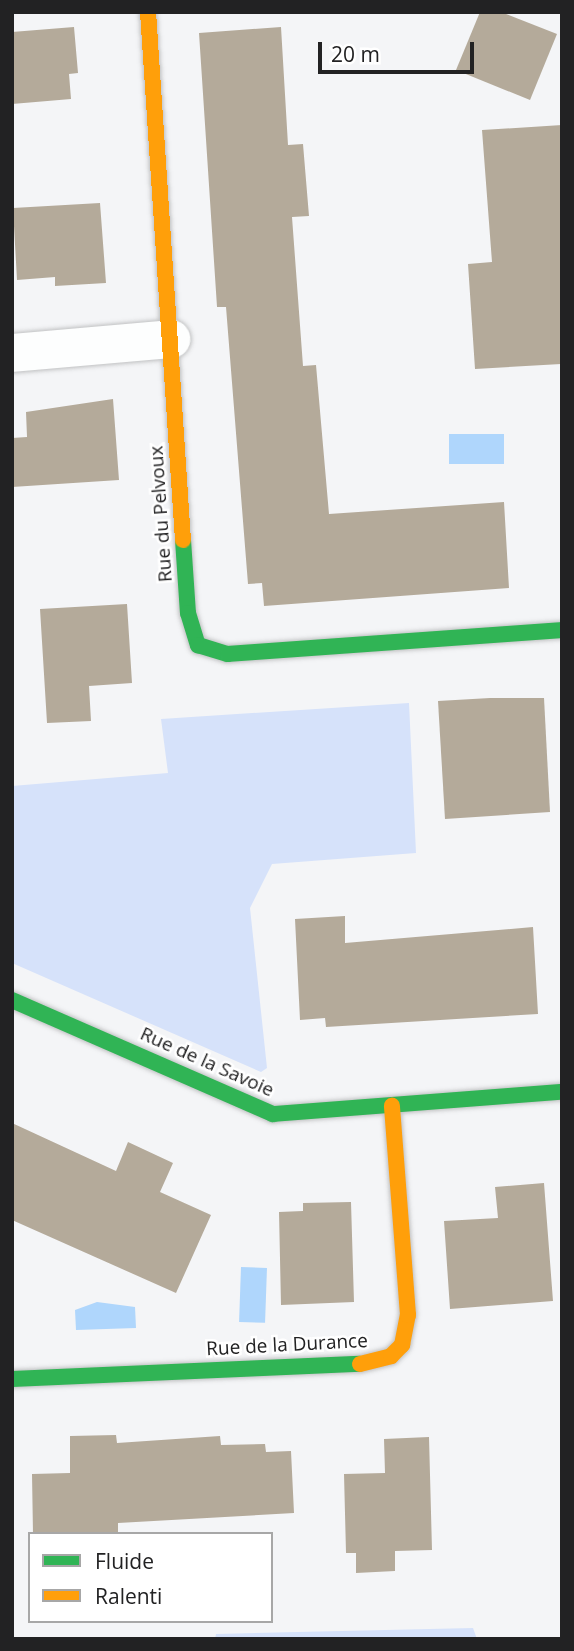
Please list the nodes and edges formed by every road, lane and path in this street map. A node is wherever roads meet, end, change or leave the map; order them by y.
1 (148, 12) edge
2 (171, 339) junction
3 (12, 354) edge
4 (562, 630) edge
5 (12, 1000) edge
6 (562, 1092) edge
7 (392, 1106) junction
8 (12, 1379) edge

1 - 2 street, Rue du Pelvoux
2 - 3 street
2 - 4 street, Rue du Pelvoux
5 - 7 street, Rue de la Savoie
6 - 7 street, Rue de la Savoie
7 - 8 street, Rue de la Durance

